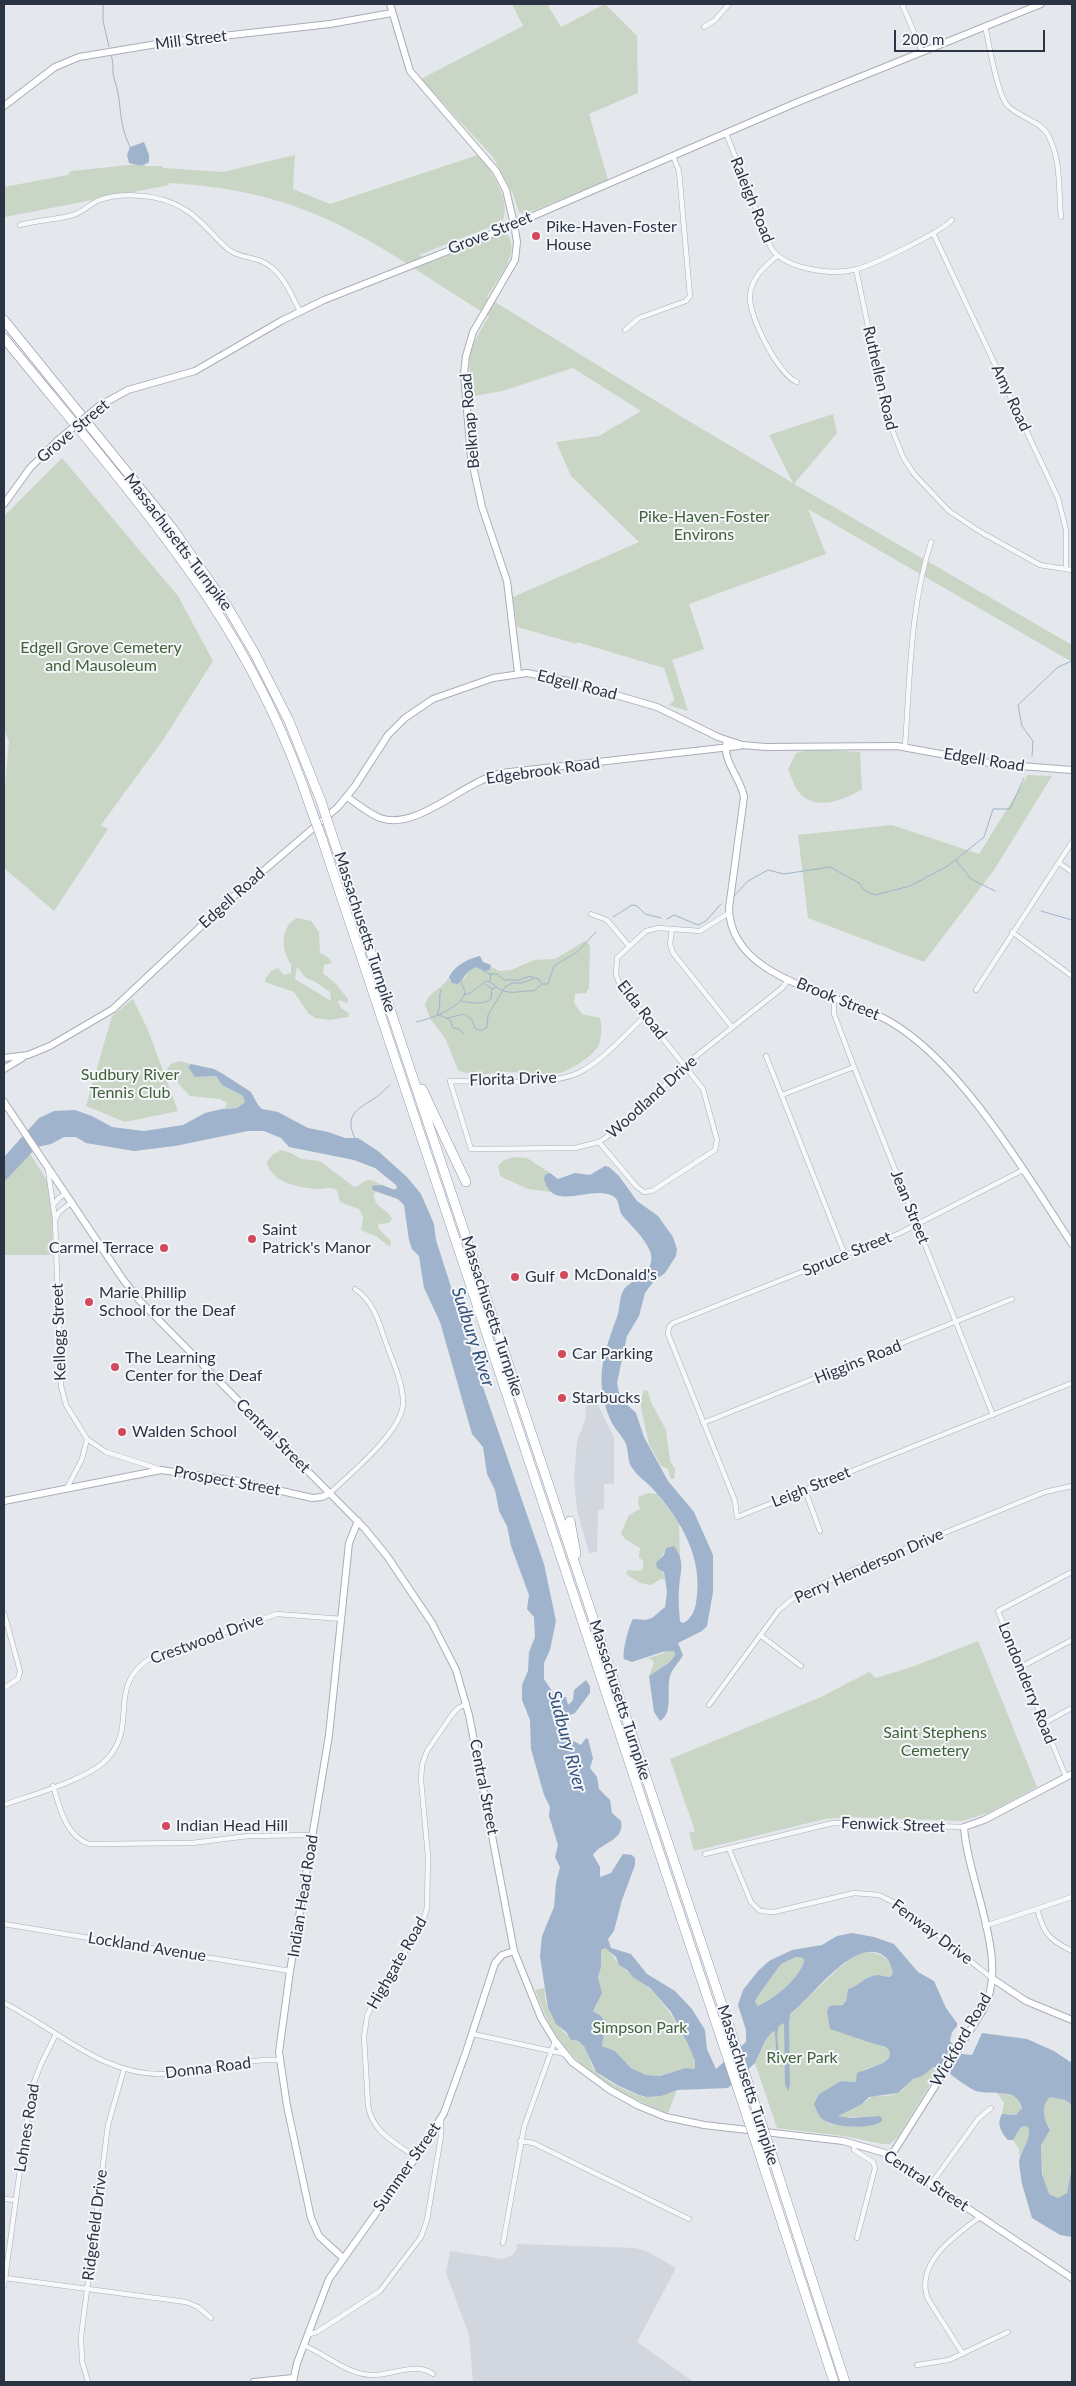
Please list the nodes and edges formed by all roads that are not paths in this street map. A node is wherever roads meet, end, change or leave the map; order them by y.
1 (390, 4) edge
2 (729, 4) edge
3 (902, 4) edge
4 (1040, 4) edge
5 (1023, 7) edge
6 (392, 14) junction
7 (985, 26) junction
8 (704, 27) dead end
9 (922, 51) junction
10 (4, 106) edge
11 (726, 133) junction
12 (673, 156) junction
13 (1061, 217) dead end
14 (952, 220) dead end
15 (514, 224) junction
16 (20, 225) dead end
17 (933, 233) junction
18 (777, 256) junction
19 (856, 269) junction
20 (300, 311) junction
21 (4, 320) edge
22 (625, 330) dead end
23 (4, 338) edge
24 (797, 382) dead end
25 (4, 504) edge
26 (931, 542) dead end
27 (1066, 569) junction
28 (1072, 570) edge
29 (518, 673) junction
30 (727, 741) junction
31 (742, 745) junction
32 (904, 746) junction
33 (725, 748) junction
34 (1072, 770) edge
35 (347, 797) junction
36 (1072, 842) edge
37 (1059, 863) junction
38 (1072, 872) edge
39 (729, 913) junction
40 (591, 914) dead end
41 (672, 929) junction
42 (1012, 932) junction
43 (629, 946) junction
44 (1072, 976) edge
45 (789, 979) junction
46 (976, 990) dead end
47 (834, 998) junction
48 (391, 1013) junction
49 (645, 1016) junction
50 (732, 1028) junction
51 (28, 1055) junction
52 (766, 1056) dead end
53 (4, 1058) edge
54 (686, 1066) junction
55 (854, 1067) junction
56 (4, 1069) edge
57 (450, 1081) joint
58 (782, 1095) junction
59 (4, 1102) edge
60 (599, 1142) junction
61 (46, 1164) junction
62 (1023, 1170) junction
63 (466, 1182) dead end
64 (66, 1193) junction
65 (72, 1202) junction
66 (54, 1205) junction
67 (56, 1219) junction
68 (917, 1225) junction
69 (1072, 1244) edge
70 (845, 1255) junction
71 (355, 1289) dead end
72 (1012, 1299) dead end
73 (956, 1322) junction
74 (668, 1329) joint
75 (1072, 1384) edge
76 (993, 1415) junction
77 (703, 1423) junction
78 (87, 1439) junction
79 (161, 1470) junction
80 (1072, 1486) edge
81 (67, 1488) junction
82 (805, 1490) junction
83 (330, 1493) junction
84 (4, 1501) edge
85 (358, 1521) junction
86 (570, 1521) dead end
87 (820, 1530) dead end
88 (1072, 1572) edge
89 (582, 1586) junction
90 (4, 1613) edge
91 (342, 1619) junction
92 (760, 1635) junction
93 (1072, 1640) edge
94 (801, 1666) dead end
95 (1021, 1667) junction
96 (4, 1688) edge
97 (467, 1704) junction
98 (709, 1705) dead end
99 (1072, 1708) edge
100 (1044, 1723) junction
101 (1069, 1776) edge
102 (53, 1786) junction
103 (4, 1805) edge
104 (964, 1826) junction
105 (312, 1835) junction
106 (730, 1849) junction
107 (705, 1854) dead end
108 (1072, 1897) edge
109 (1037, 1909) junction
110 (4, 1924) edge
111 (985, 1926) junction
112 (514, 1951) junction
113 (1072, 1951) edge
114 (290, 1971) junction
115 (993, 1979) junction
116 (4, 2003) edge
117 (1072, 2020) edge
118 (56, 2034) junction
119 (472, 2034) junction
120 (555, 2041) junction
121 (552, 2051) junction
122 (565, 2054) junction
123 (279, 2060) junction
124 (124, 2069) junction
125 (991, 2108) dead end
126 (441, 2119) junction
127 (520, 2141) junction
128 (854, 2143) junction
129 (891, 2156) junction
130 (416, 2157) junction
131 (931, 2184) junction
132 (4, 2199) edge
133 (16, 2200) junction
134 (980, 2217) junction
135 (689, 2219) dead end
136 (857, 2238) dead end
137 (503, 2243) dead end
138 (343, 2258) junction
139 (5, 2278) edge
140 (1072, 2278) edge
141 (4, 2286) edge
142 (87, 2289) junction
143 (211, 2318) dead end
144 (1008, 2332) dead end
145 (307, 2335) junction
146 (303, 2346) junction
147 (963, 2354) junction
148 (917, 2365) dead end
149 (433, 2374) dead end
150 (293, 2380) edge
151 (88, 2382) edge
152 (254, 2382) edge
153 (834, 2382) edge
154 (845, 2382) edge

1 - 6 street, Belknap Road
2 - 8 street
3 - 9 street
4 - 5 street, Grove Street
5 - 7 street, Grove Street
6 - 10 street, Mill Street
6 - 15 street, Belknap Road
7 - 9 street, Grove Street
7 - 13 street
9 - 11 street, Grove Street
11 - 12 street, Grove Street
11 - 18 street, Raleigh Road
12 - 15 street, Grove Street
12 - 22 street
14 - 17 street, Raleigh Road
15 - 20 street, Grove Street
15 - 29 street, Belknap Road
16 - 20 street
17 - 19 street, Raleigh Road
17 - 27 street, Amy Road
18 - 19 street, Raleigh Road
18 - 24 street
19 - 27 street, Ruthellen Road
20 - 25 street, Grove Street, bridge
21 - 48 highway, Massachusetts Turnpike, bridge
23 - 153 highway, Massachusetts Turnpike, bridge
26 - 32 street
27 - 28 street, Ruthellen Road
29 - 30 street, Edgell Road
29 - 35 street, Edgell Road
30 - 31 street, Edgell Road
30 - 33 street
31 - 32 street, Edgell Road
31 - 33 street
32 - 34 street, Edgell Road
33 - 35 street, Edgebrook Road
33 - 39 street, Brook Street
35 - 51 street, Edgell Road
36 - 37 street
37 - 38 street
37 - 42 street
39 - 41 street, Elda Road
39 - 45 street, Brook Street
40 - 43 street
41 - 43 street, Elda Road
41 - 50 street
42 - 44 street
42 - 46 street
43 - 49 street, Elda Road
45 - 47 street, Brook Street
45 - 50 street, Woodland Drive
47 - 55 street, Jean Street
47 - 62 street, Brook Street
48 - 63 highway
48 - 89 highway, Massachusetts Turnpike
49 - 54 street, Elda Road
49 - 57 street, Florita Drive
50 - 54 street, Woodland Drive
51 - 53 street, Edgell Road
51 - 56 street
52 - 58 street
54 - 60 street, Woodland Drive
54 - 60 street, Elda Road
55 - 58 street
55 - 68 street, Jean Street
57 - 60 street, Woodland Drive
58 - 70 street
59 - 61 street, Central Street
61 - 64 street, Central Street
61 - 66 street, Kellogg Street
62 - 68 street, Spruce Street
62 - 69 street, Brook Street
64 - 65 street, Central Street
64 - 66 street
65 - 67 street
65 - 83 street, Central Street
66 - 67 street, Kellogg Street
67 - 78 street, Kellogg Street
68 - 70 street, Spruce Street
68 - 73 street, Jean Street
70 - 74 street, Spruce Street
71 - 83 street
72 - 73 street, Higgins Road
73 - 76 street, Jean Street
73 - 77 street, Higgins Road
74 - 77 street, Leigh Street
75 - 76 street, Leigh Street
76 - 82 street, Leigh Street
77 - 82 street, Leigh Street
78 - 79 street, Kellogg Street
78 - 81 street
79 - 81 street, Prospect Street
79 - 83 street, Prospect Street
80 - 92 street, Perry Henderson Drive
81 - 84 street, Prospect Street
82 - 87 street
83 - 85 street, Central Street
85 - 91 street, Indian Head Road
85 - 97 street, Central Street
86 - 89 highway
88 - 95 street, Londonderry Road
89 - 154 highway, Massachusetts Turnpike, bridge
90 - 96 street
91 - 102 street, Crestwood Drive
91 - 105 street, Indian Head Road
92 - 94 street
92 - 98 street, Perry Henderson Drive
93 - 95 street
95 - 100 street, Londonderry Road
97 - 112 street, Central Street
97 - 130 street, Highgate Road
99 - 100 street
100 - 101 street, Londonderry Road
101 - 104 street, Fenwick Street
102 - 103 street, Crestwood Drive
102 - 105 street
104 - 106 street, Fenwick Street
104 - 111 street, Wickford Road
105 - 114 street, Indian Head Road
106 - 107 street, Fenwick Street
106 - 115 street, Fenway Drive
108 - 109 street
109 - 111 street
109 - 113 street
110 - 114 street, Lockland Avenue
111 - 115 street, Wickford Road
112 - 119 street, Summer Street
112 - 120 street, Central Street
114 - 123 street, Indian Head Road
115 - 117 street
115 - 129 street, Wickford Road
116 - 118 street, Donna Road
118 - 124 street, Donna Road
118 - 133 street, Lohnes Road
119 - 121 street
119 - 126 street, Summer Street
120 - 121 street
120 - 122 street, Central Street
121 - 122 street
121 - 127 street
122 - 128 street, Central Street
123 - 124 street, Donna Road
123 - 138 street, Indian Head Road
124 - 142 street, Ridgefield Drive
125 - 131 street
126 - 130 street, Summer Street
126 - 145 street
127 - 135 street
127 - 137 street
128 - 129 street, Central Street
128 - 136 street
129 - 131 street, Central Street
130 - 138 street, Summer Street
131 - 134 street, Central Street
132 - 133 street
133 - 139 street, Lohnes Road
134 - 140 street, Central Street
134 - 147 street
138 - 145 street, Summer Street
139 - 141 street, Lohnes Road
139 - 142 street
142 - 143 street
142 - 151 street, Ridgefield Drive
144 - 147 street
145 - 146 street, Summer Street
146 - 149 street
146 - 150 street, Summer Street
147 - 148 street
150 - 152 street

